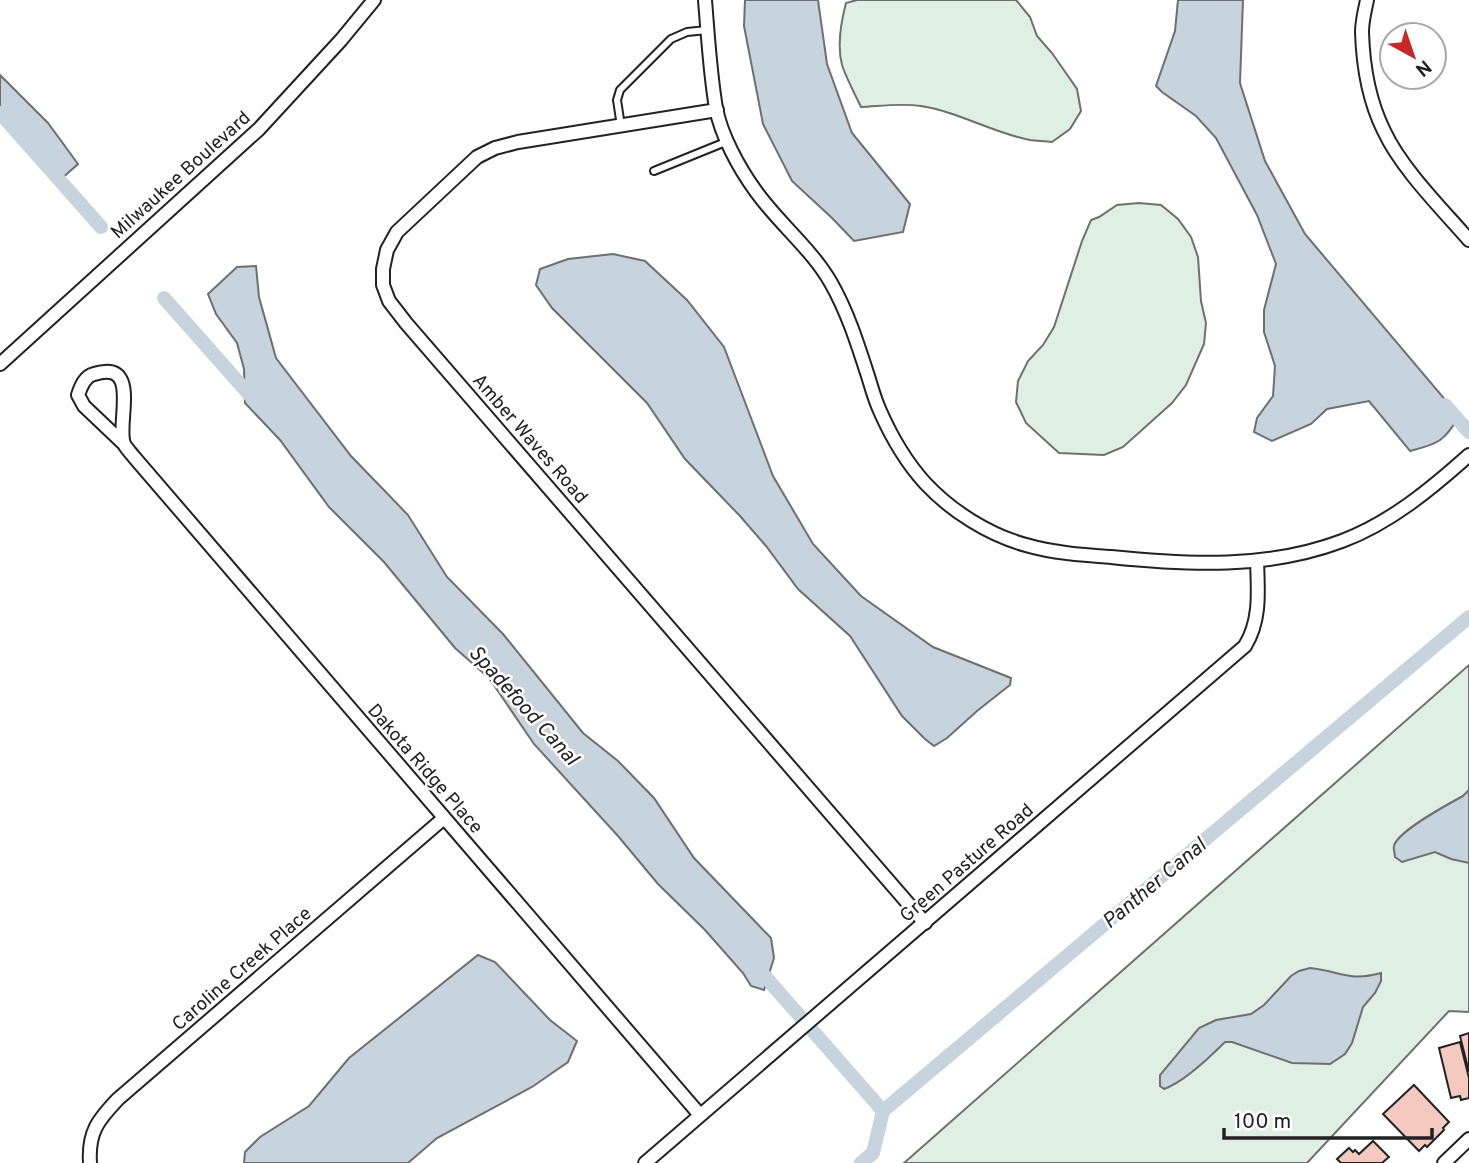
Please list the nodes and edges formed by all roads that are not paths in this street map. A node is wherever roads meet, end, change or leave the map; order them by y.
1 (374, 0) edge
2 (705, 0) edge
3 (1367, 0) edge
4 (708, 30) junction
5 (717, 110) junction
6 (621, 125) junction
7 (727, 141) junction
8 (654, 171) dead end
9 (1469, 240) edge
10 (0, 364) edge
11 (124, 444) junction
12 (1469, 455) edge
13 (1257, 561) junction
14 (444, 818) junction
15 (925, 923) junction
16 (700, 1115) junction
17 (1469, 1139) edge
18 (90, 1163) edge
19 (645, 1163) edge
20 (1444, 1163) edge

1 - 10 street, Milwaukee Boulevard
2 - 4 street
3 - 9 street
4 - 5 street
4 - 6 lane
5 - 6 street, Amber Waves Road
5 - 7 street
6 - 15 street, Amber Waves Road
7 - 8 lane
7 - 13 street
11 - 11 street, Dakota Ridge Place
11 - 14 street, Dakota Ridge Place
12 - 13 street
13 - 15 street, Green Pasture Road
14 - 16 street, Dakota Ridge Place
14 - 18 street, Caroline Creek Place
15 - 16 street, Green Pasture Road
16 - 19 street, Green Pasture Road
17 - 20 street

